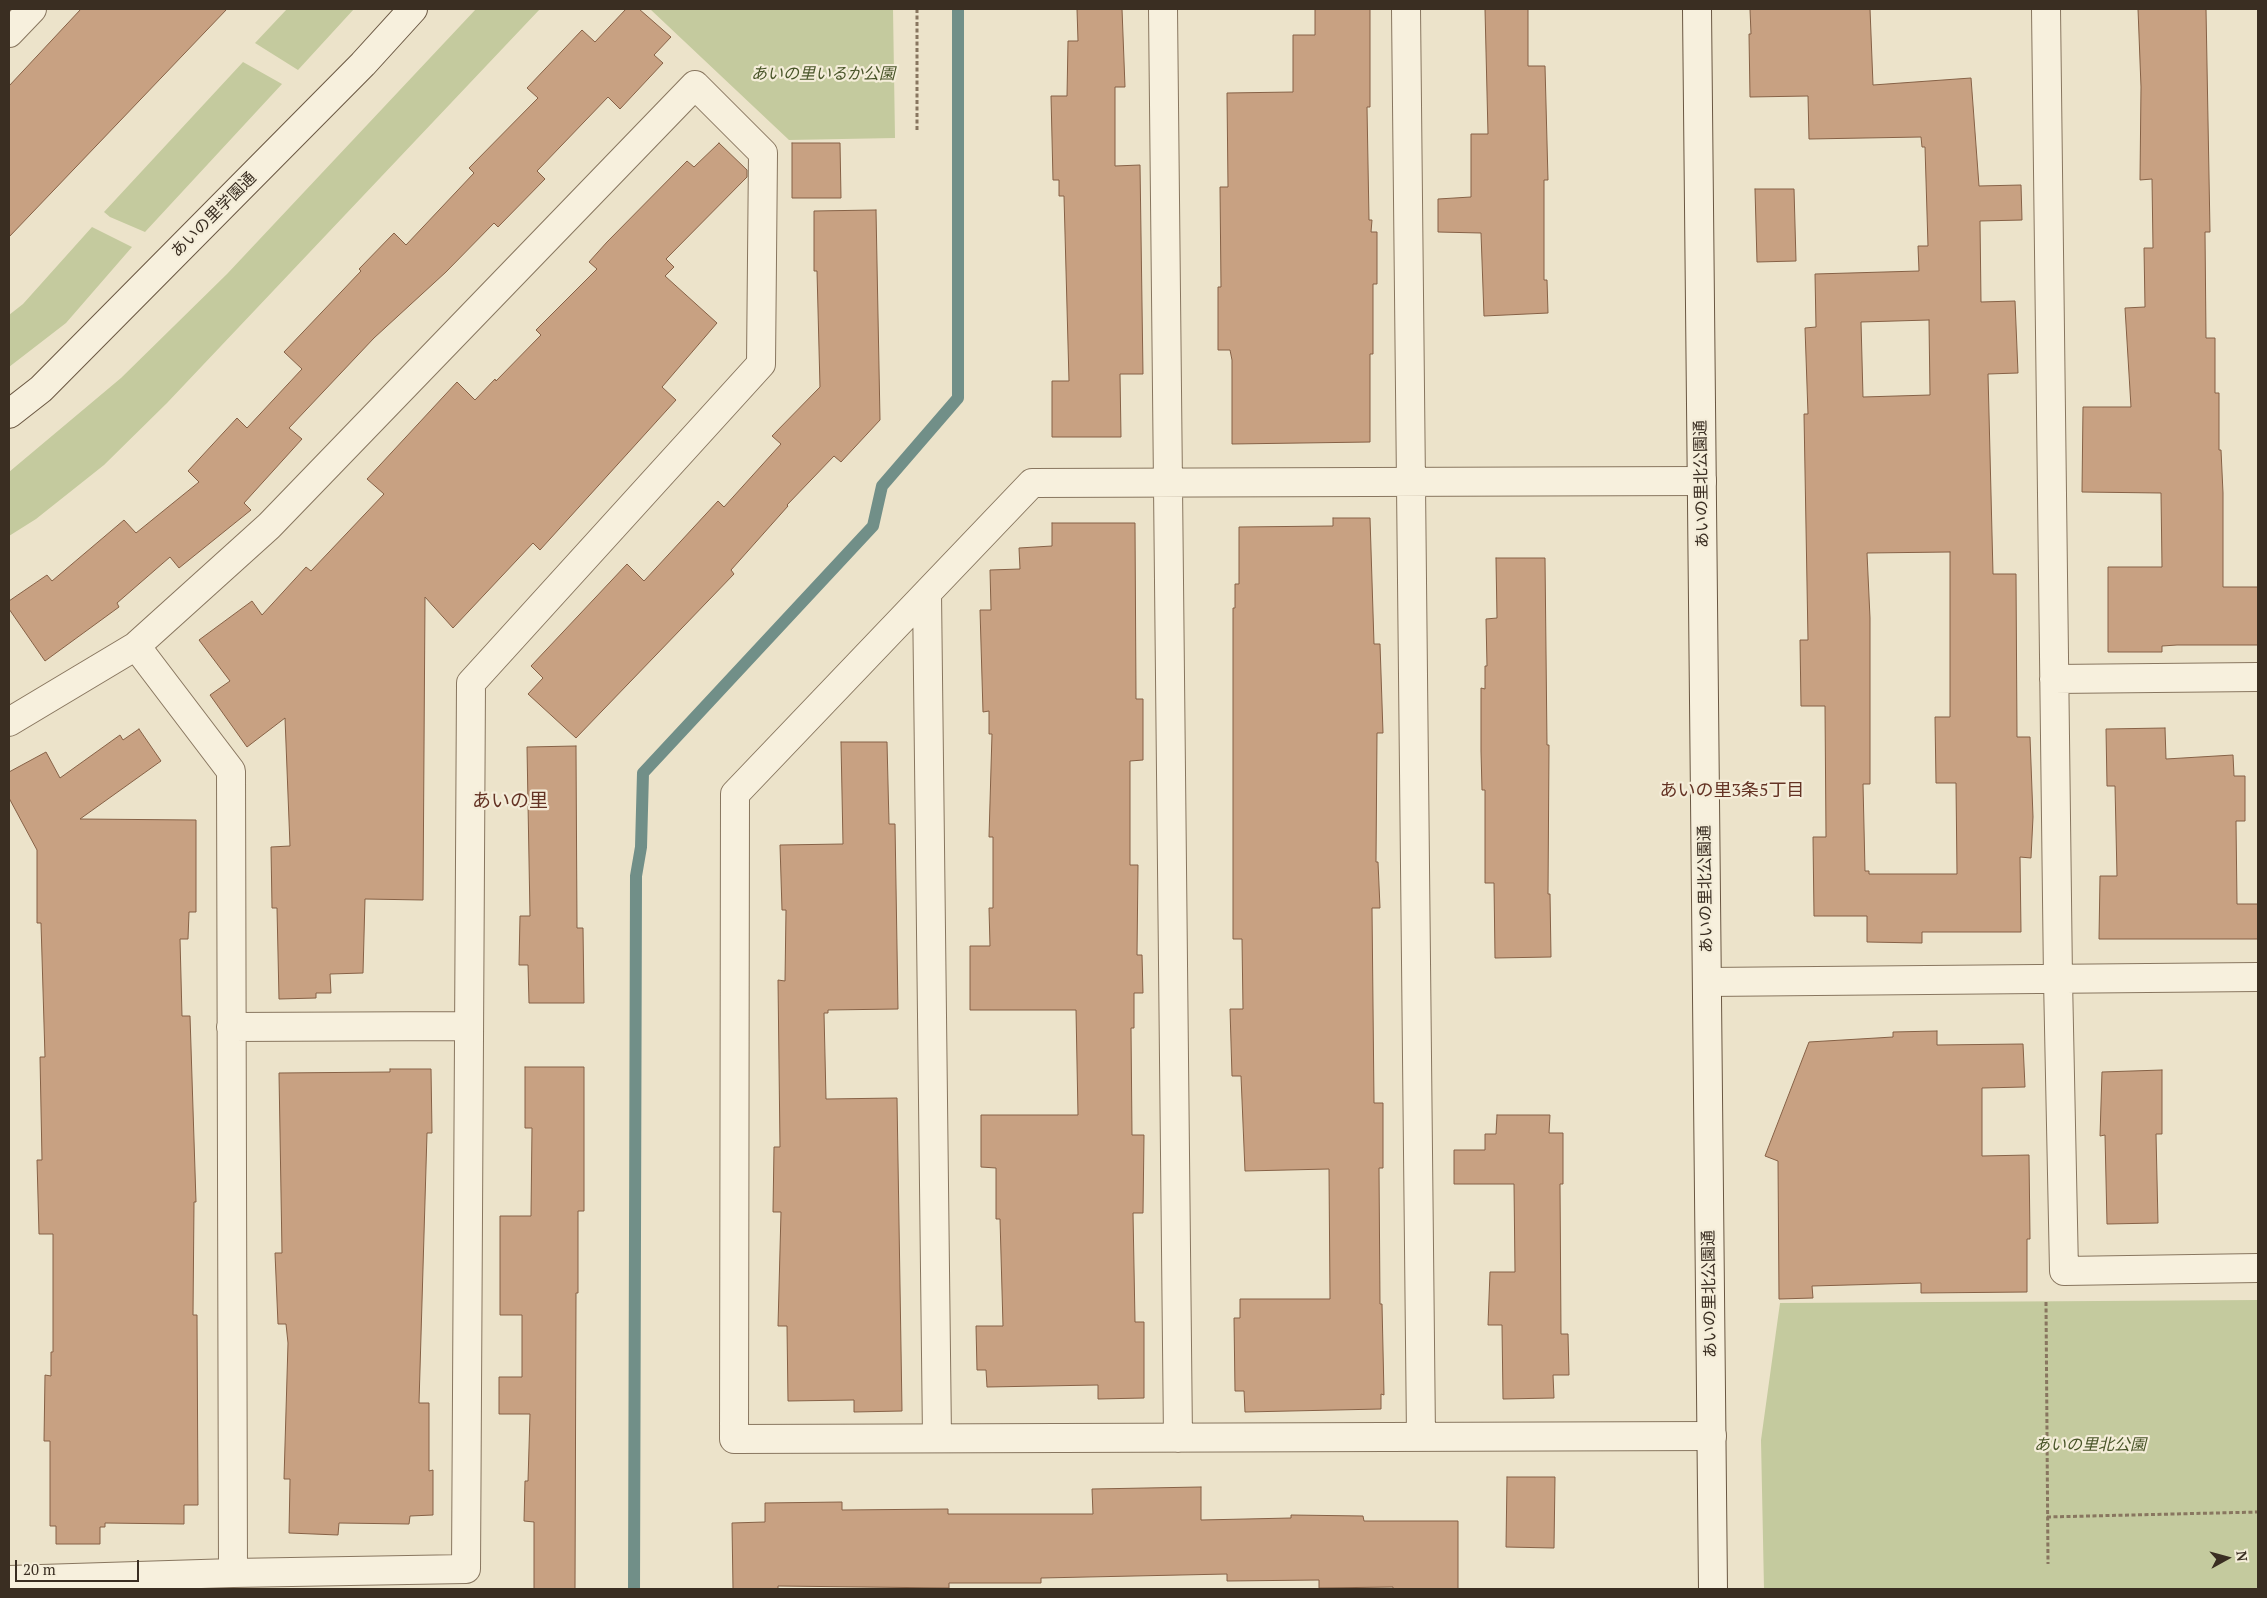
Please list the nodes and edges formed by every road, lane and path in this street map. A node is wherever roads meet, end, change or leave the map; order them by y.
1 (32, 9) edge
2 (413, 9) edge
3 (917, 9) edge
4 (1163, 9) edge
5 (1406, 9) edge
6 (1697, 9) edge
7 (2046, 9) edge
8 (9, 33) edge
9 (918, 132) dead end
10 (9, 414) edge
11 (1702, 481) junction
12 (1169, 482) junction
13 (1412, 482) junction
14 (927, 593) junction
15 (136, 646) junction
16 (2258, 677) edge
17 (2054, 679) junction
18 (9, 722) edge
19 (2258, 977) edge
20 (2058, 979) junction
21 (1707, 982) junction
22 (468, 1026) junction
23 (231, 1027) junction
24 (2258, 1268) edge
25 (2046, 1294) dead end
26 (1712, 1436) junction
27 (1421, 1437) junction
28 (937, 1438) junction
29 (1178, 1438) junction
30 (2258, 1512) edge
31 (2047, 1517) junction
32 (2048, 1564) dead end
33 (232, 1573) junction
34 (9, 1580) edge
35 (1713, 1589) edge

1 - 8 street
2 - 10 street, あいの里学園通
3 - 9 path
4 - 12 street
5 - 13 street
6 - 11 street, あいの里北公園通
7 - 17 street
11 - 13 street
11 - 21 street, あいの里北公園通
12 - 13 street
12 - 14 street
12 - 29 street
13 - 27 street
14 - 28 street
14 - 28 street
15 - 18 street
15 - 22 street
15 - 23 street
16 - 17 street
17 - 20 street
19 - 20 street
20 - 21 street
20 - 24 street
21 - 26 street, あいの里北公園通
22 - 23 street
22 - 33 street
23 - 33 street
25 - 31 path
26 - 27 street
26 - 35 street, あいの里北公園通
27 - 29 street
28 - 29 street
30 - 31 path
31 - 32 path
33 - 34 street

